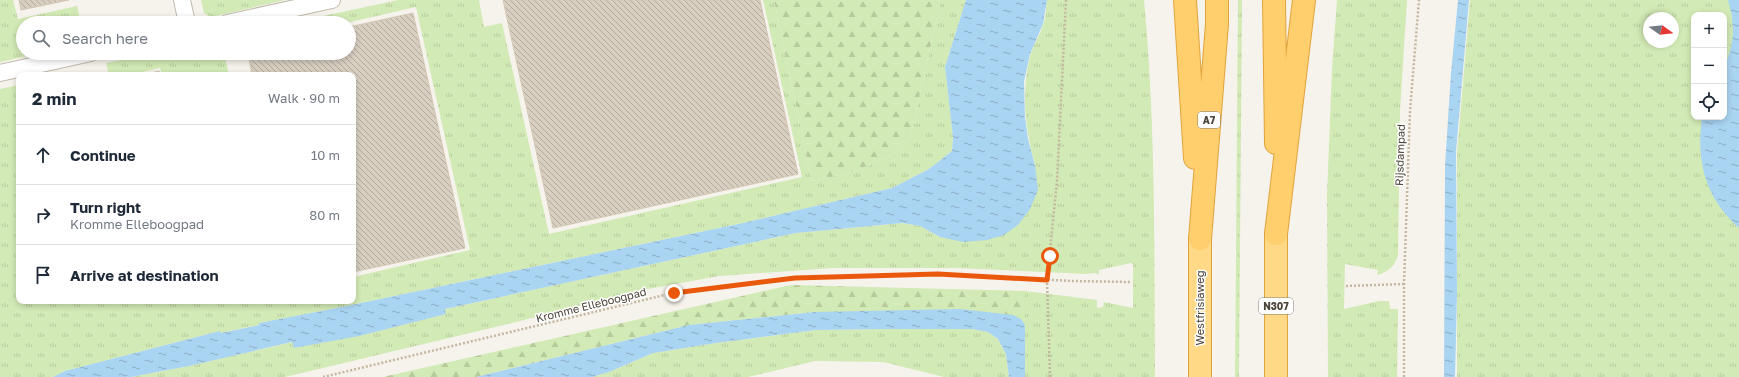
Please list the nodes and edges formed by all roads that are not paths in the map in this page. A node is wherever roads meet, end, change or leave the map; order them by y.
1 (182, 0) edge
2 (332, 0) edge
3 (1185, 0) edge
4 (1217, 0) edge
5 (1274, 0) edge
6 (1304, 0) edge
7 (185, 16) edge
8 (259, 16) edge
9 (59, 60) edge
10 (0, 73) edge
11 (1276, 234) junction
12 (1200, 239) junction
13 (1200, 377) edge
14 (1276, 377) edge

1 - 7 lane
2 - 8 lane
3 - 12 highway, A7
4 - 12 highway, A7
5 - 11 highway
6 - 11 highway
9 - 10 lane
11 - 14 highway, N307
12 - 13 highway, Westfrisiaweg

